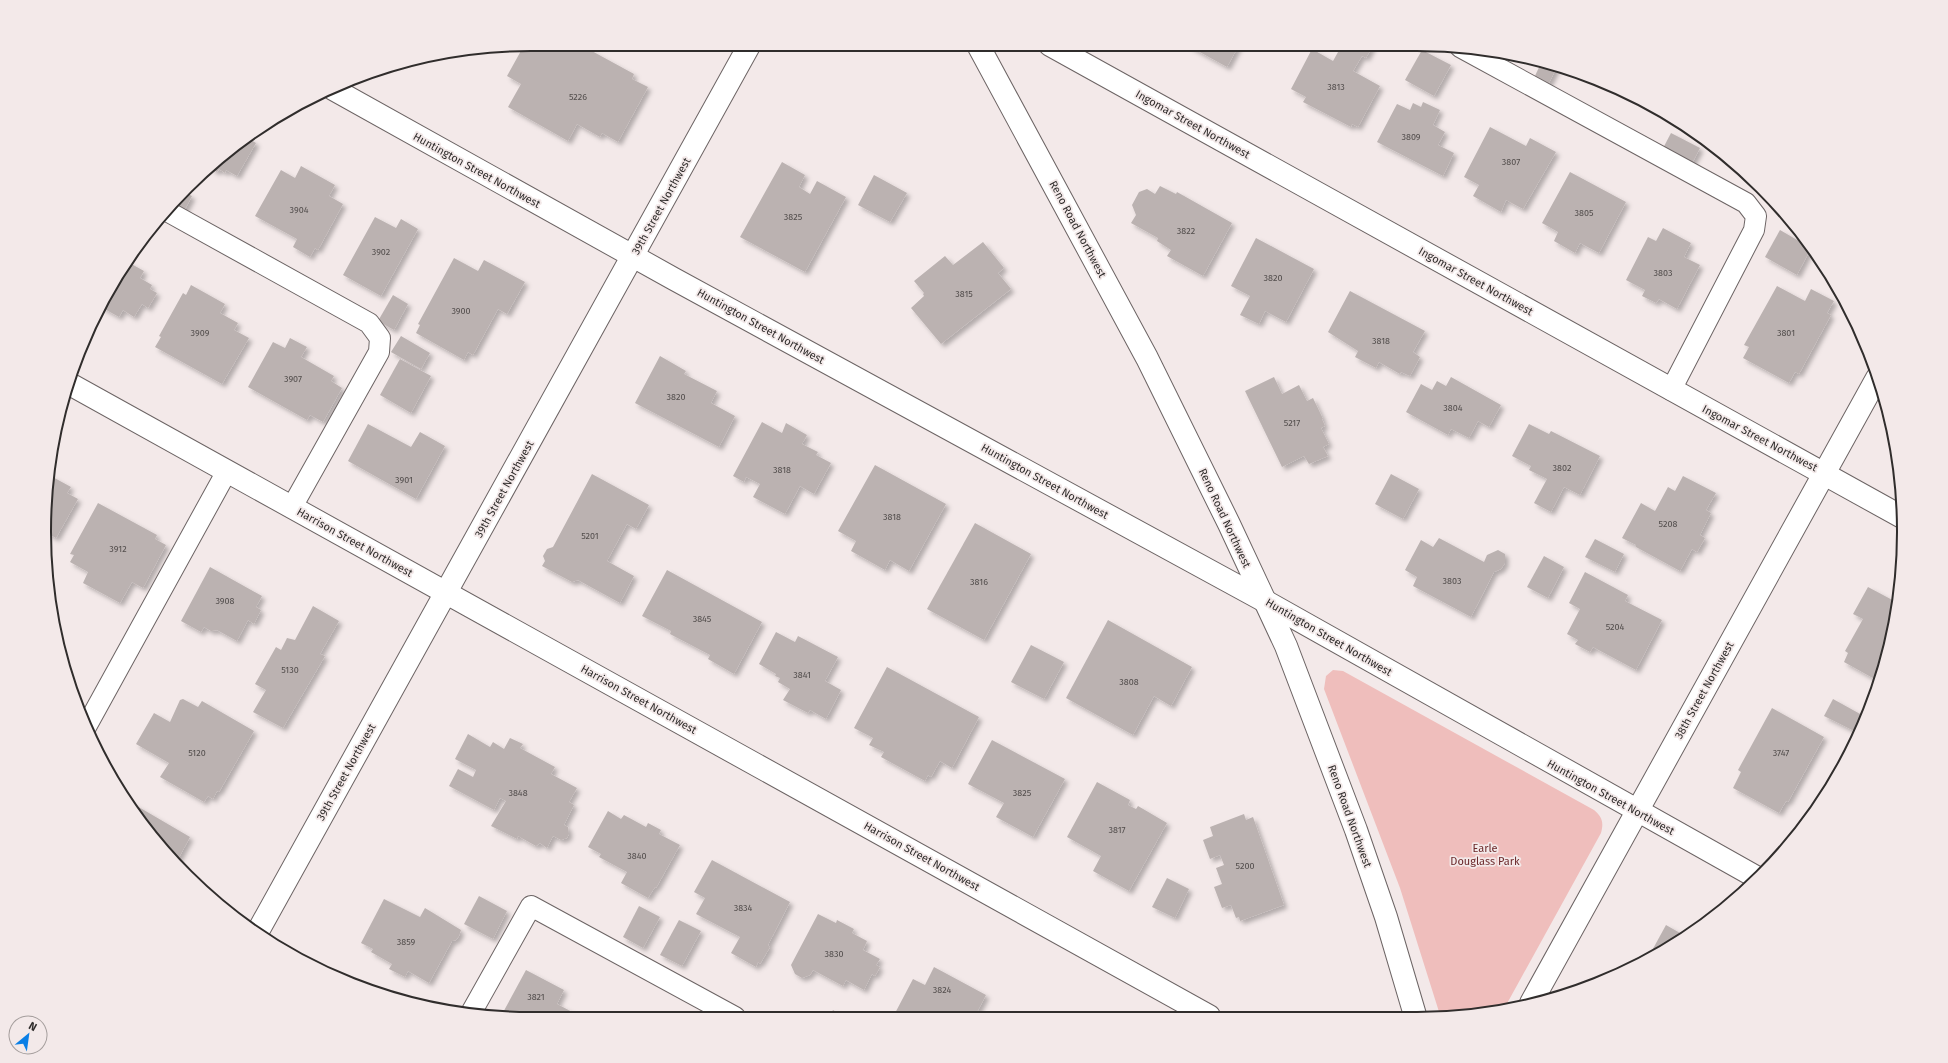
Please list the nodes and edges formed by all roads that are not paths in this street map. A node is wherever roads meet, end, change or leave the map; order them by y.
1 (746, 51) edge
2 (982, 51) edge
3 (1061, 51) edge
4 (1474, 54) edge
5 (339, 92) edge
6 (171, 214) edge
7 (633, 257) junction
8 (1873, 384) edge
9 (74, 386) edge
10 (1671, 390) junction
11 (227, 471) junction
12 (1824, 472) junction
13 (292, 507) junction
14 (1896, 514) edge
15 (446, 592) junction
16 (1263, 600) junction
17 (90, 720) edge
18 (1637, 811) junction
19 (1752, 875) edge
20 (260, 928) edge
21 (1534, 998) edge
22 (474, 1008) edge
23 (726, 1012) edge
24 (1202, 1012) edge
25 (1414, 1012) edge

1 - 7 street, 39th Street Northwest
2 - 16 street, Reno Road Northwest
3 - 10 street, Ingomar Street Northwest
4 - 10 lane
5 - 7 street, Huntington Street Northwest
6 - 13 lane
7 - 15 street, 39th Street Northwest
7 - 16 street, Huntington Street Northwest
8 - 12 street, 38th Street Northwest
9 - 11 street, Harrison Street Northwest
10 - 12 street, Ingomar Street Northwest
11 - 13 street, Harrison Street Northwest
11 - 17 lane
12 - 14 street, Ingomar Street Northwest
12 - 18 street, 38th Street Northwest
13 - 15 street, Harrison Street Northwest
15 - 20 street, 39th Street Northwest
15 - 24 street, Harrison Street Northwest
16 - 18 street, Huntington Street Northwest
16 - 25 street, Reno Road Northwest
18 - 19 street, Huntington Street Northwest
18 - 21 street, 38th Street Northwest
22 - 23 lane

